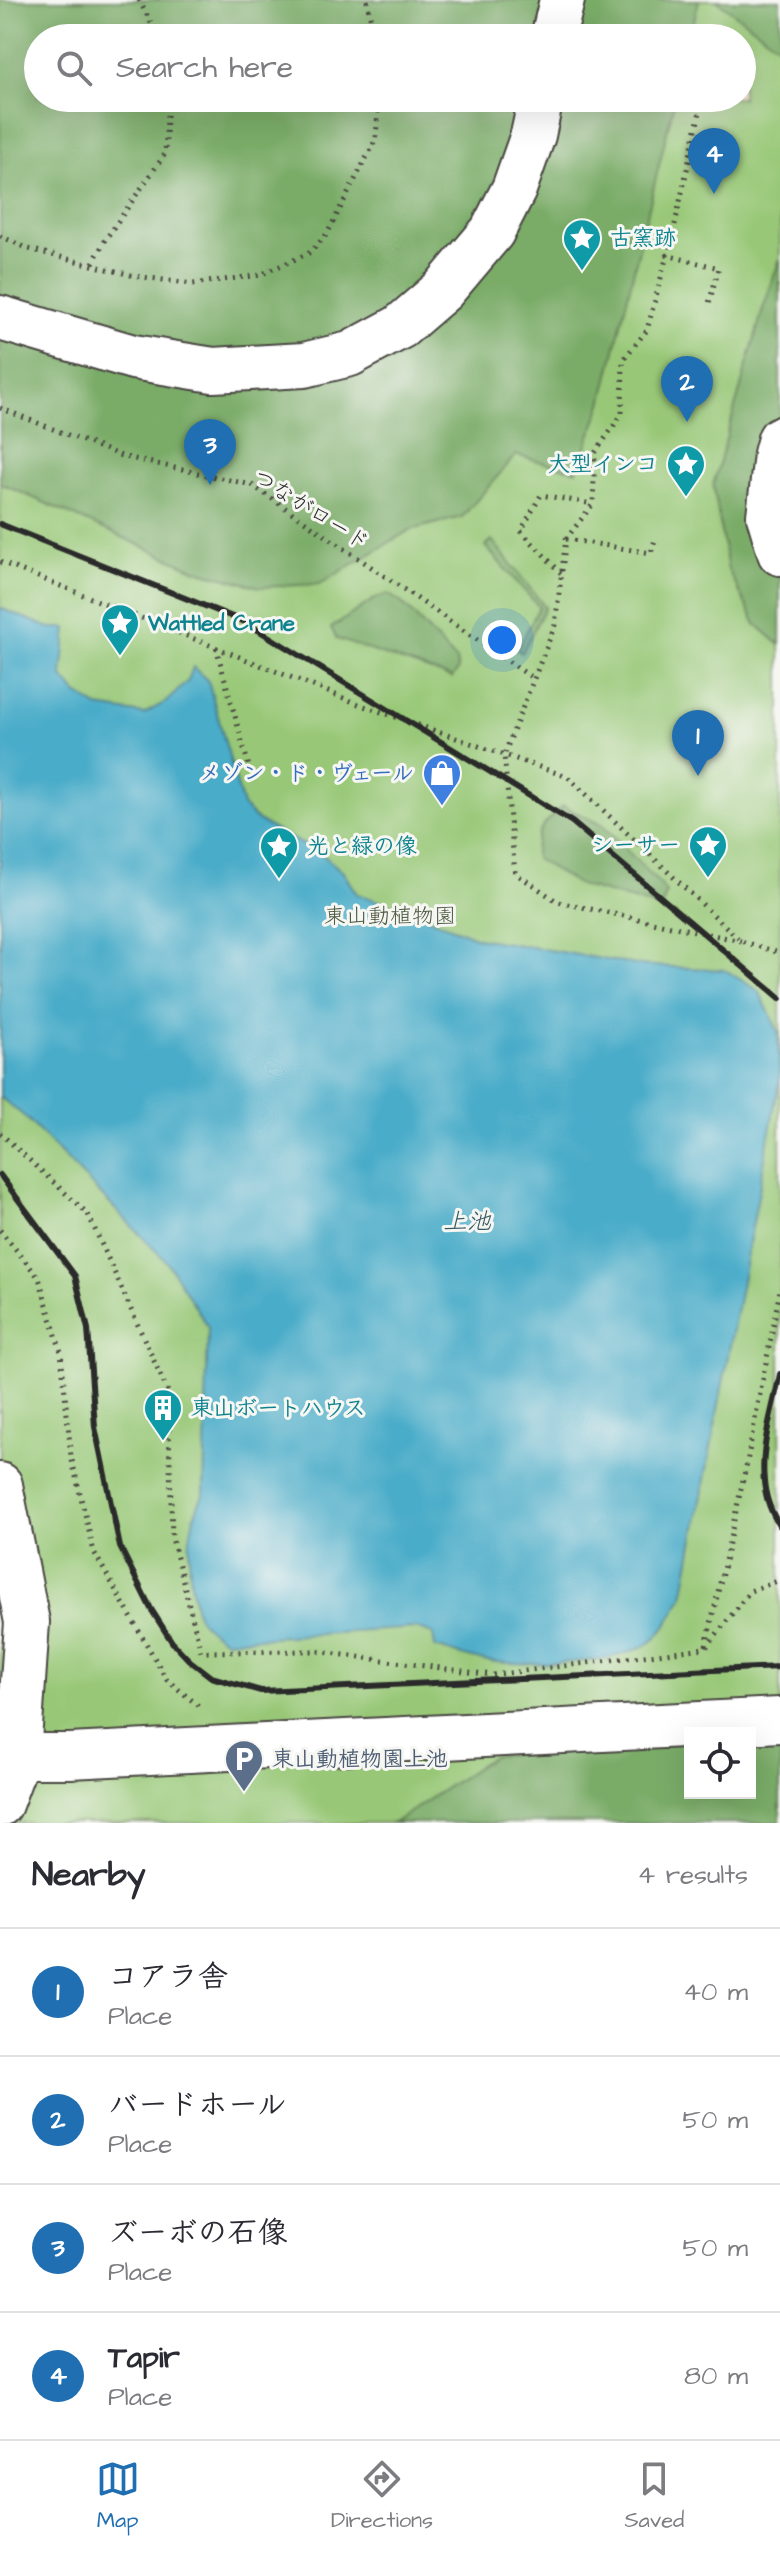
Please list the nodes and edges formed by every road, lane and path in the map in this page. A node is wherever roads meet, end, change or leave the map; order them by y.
1 (139, 0) edge
2 (367, 0) edge
3 (562, 0) edge
4 (152, 24) edge
5 (371, 24) edge
6 (556, 24) edge
7 (167, 112) edge
8 (378, 112) edge
9 (538, 112) edge
10 (700, 112) edge
11 (0, 236) edge
12 (666, 255) junction
13 (93, 263) junction
14 (709, 303) dead end
15 (0, 318) edge
16 (0, 408) edge
17 (780, 439) edge
18 (593, 504) junction
19 (566, 539) junction
20 (655, 540) dead end
21 (780, 553) edge
22 (0, 562) edge
23 (561, 573) junction
24 (216, 647) junction
25 (534, 679) junction
26 (504, 755) junction
27 (254, 785) dead end
28 (741, 941) junction
29 (780, 953) edge
30 (0, 1133) edge
31 (0, 1230) edge
32 (780, 1290) edge
33 (0, 1485) edge
34 (780, 1580) edge
35 (706, 1648) junction
36 (210, 1716) dead end
37 (780, 1720) edge
38 (18, 1756) junction
39 (0, 1804) edge

1 - 4 path
2 - 5 path
3 - 6 street
7 - 13 path
8 - 13 path
9 - 15 street
10 - 12 path
11 - 13 path
12 - 14 path
12 - 18 path
16 - 25 path, つながロード
17 - 21 street
18 - 19 path
18 - 23 path
19 - 20 path
19 - 23 path
22 - 24 path
23 - 25 path
24 - 26 path
24 - 27 path
25 - 26 path
26 - 28 path
26 - 28 path
28 - 29 path
30 - 35 path
31 - 36 path
32 - 35 path
33 - 38 street
34 - 35 path
37 - 38 street
38 - 39 street

